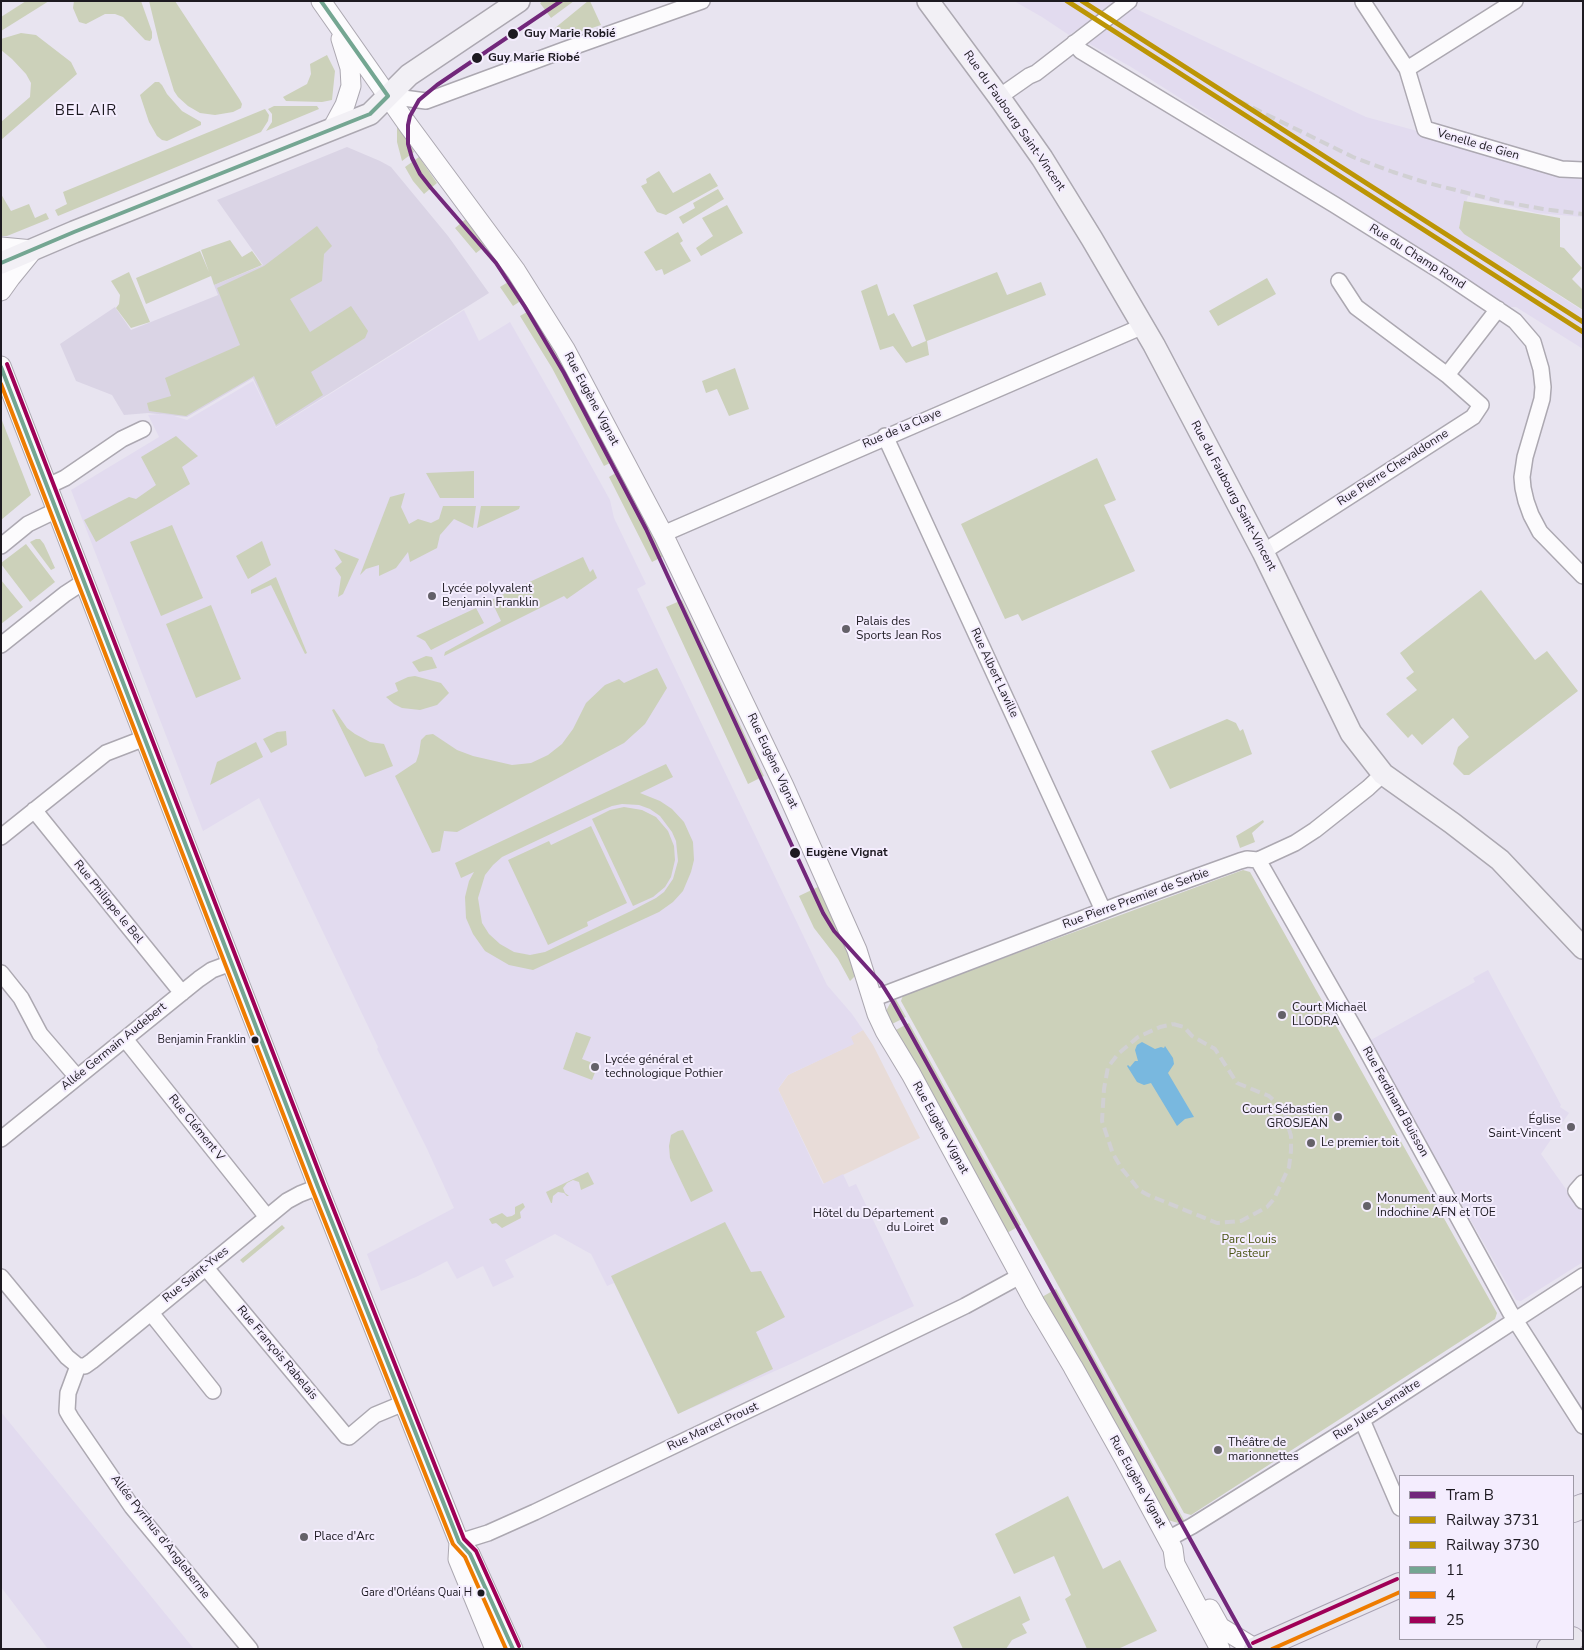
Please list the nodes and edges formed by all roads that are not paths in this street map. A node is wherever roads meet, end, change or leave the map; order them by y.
1 (322, 1) edge
2 (702, 1) edge
3 (928, 1) edge
4 (1515, 1) edge
5 (1363, 2) edge
6 (518, 3) edge
7 (1124, 4) edge
8 (336, 23) junction
9 (1077, 41) junction
10 (1407, 69) junction
11 (388, 96) junction
12 (999, 97) junction
13 (332, 130) junction
14 (1583, 170) edge
15 (1, 247) edge
16 (33, 250) junction
17 (1, 263) edge
18 (1340, 281) dead end
19 (1, 291) edge
20 (1498, 309) junction
21 (1141, 325) junction
22 (1, 366) edge
23 (1447, 375) junction
24 (143, 428) dead end
25 (885, 436) junction
26 (48, 486) junction
27 (57, 510) junction
28 (663, 534) junction
29 (1, 546) edge
30 (1264, 552) junction
31 (1583, 576) edge
32 (85, 581) junction
33 (1, 645) edge
34 (145, 738) junction
35 (1384, 774) junction
36 (34, 810) junction
37 (1, 837) edge
38 (1258, 860) junction
39 (1103, 910) junction
40 (1583, 948) edge
41 (231, 962) junction
42 (1, 973) edge
43 (182, 993) junction
44 (872, 999) junction
45 (125, 1039) junction
46 (77, 1077) junction
47 (1, 1139) edge
48 (1583, 1183) edge
49 (318, 1187) junction
50 (1583, 1200) edge
51 (267, 1217) junction
52 (206, 1268) junction
53 (1019, 1274) junction
54 (1583, 1276) edge
55 (1, 1277) edge
56 (965, 1306) junction
57 (151, 1313) junction
58 (1515, 1320) junction
59 (78, 1366) junction
60 (213, 1391) dead end
61 (404, 1403) junction
62 (1362, 1420) junction
63 (1583, 1426) edge
64 (1399, 1506) edge
65 (459, 1542) junction
66 (1170, 1544) junction
67 (1399, 1585) edge
68 (1568, 1640) edge
69 (250, 1649) edge
70 (495, 1649) edge
71 (513, 1649) edge
72 (1220, 1649) edge
73 (1256, 1649) edge
74 (1549, 1649) edge

1 - 8 street, Rue Eugène Vignat
2 - 11 street
3 - 12 main road, Rue du Faubourg Saint-Vincent
4 - 10 street
5 - 10 street, Venelle de Gien
6 - 11 main road
7 - 9 street
8 - 11 street, Rue Eugène Vignat
8 - 13 street
9 - 12 street
9 - 20 street, Rue du Champ Rond
10 - 14 street, Venelle de Gien
11 - 13 main road
11 - 28 street, Rue Eugène Vignat
12 - 21 main road, Rue du Faubourg Saint-Vincent
13 - 16 main road
15 - 16 street
16 - 17 main road
16 - 19 street
18 - 23 street, Rue Pierre Chevaldonne
20 - 23 street
20 - 31 street, Rue du Champ Rond
21 - 25 street, Rue de la Claye
21 - 30 main road, Rue du Faubourg Saint-Vincent
22 - 26 street
23 - 30 street, Rue Pierre Chevaldonne
24 - 26 street
25 - 28 street, Rue de la Claye
25 - 39 street, Rue Albert Laville
26 - 27 street
27 - 29 street
27 - 32 street
28 - 44 street, Rue Eugène Vignat
30 - 35 main road, Rue du Faubourg Saint-Vincent
32 - 33 street
32 - 34 street
34 - 36 street
34 - 41 street
35 - 38 street, Rue Pierre Premier de Serbie
35 - 40 main road, Rue du Faubourg Saint-Vincent
36 - 37 street
36 - 43 street, Rue Philippe le Bel
38 - 39 street, Rue Pierre Premier de Serbie
38 - 58 street, Rue Ferdinand Buisson
39 - 44 street, Rue Pierre Premier de Serbie
41 - 43 street, Allée Germain Audebert
41 - 49 street
42 - 46 street
43 - 45 street, Allée Germain Audebert
44 - 53 street, Rue Eugène Vignat
45 - 46 street, Allée Germain Audebert
45 - 51 street, Rue Clément V
46 - 47 street, Allée Germain Audebert
48 - 50 street
49 - 51 street, Rue Saint-Yves
49 - 61 street
51 - 52 street, Rue Saint-Yves
52 - 57 street, Rue Saint-Yves
52 - 61 street, Rue François Rabelais
53 - 56 street, Rue Marcel Proust
53 - 56 street, Rue Marcel Proust
53 - 66 street, Rue Eugène Vignat
54 - 58 street, Rue Jules Lemaitre
55 - 59 street
56 - 65 street, Rue Marcel Proust
57 - 59 street, Rue Saint-Yves
57 - 60 street
58 - 62 street, Rue Jules Lemaitre
58 - 63 street, Rue Ferdinand Buisson
59 - 69 street, Allée Pyrrhus d'Angleberme
61 - 65 street
62 - 64 street
62 - 66 street, Rue Jules Lemaitre
65 - 70 street
65 - 71 street
66 - 72 street, Rue Eugène Vignat
66 - 73 street, Rue Eugène Vignat
67 - 73 main road
68 - 74 main road

